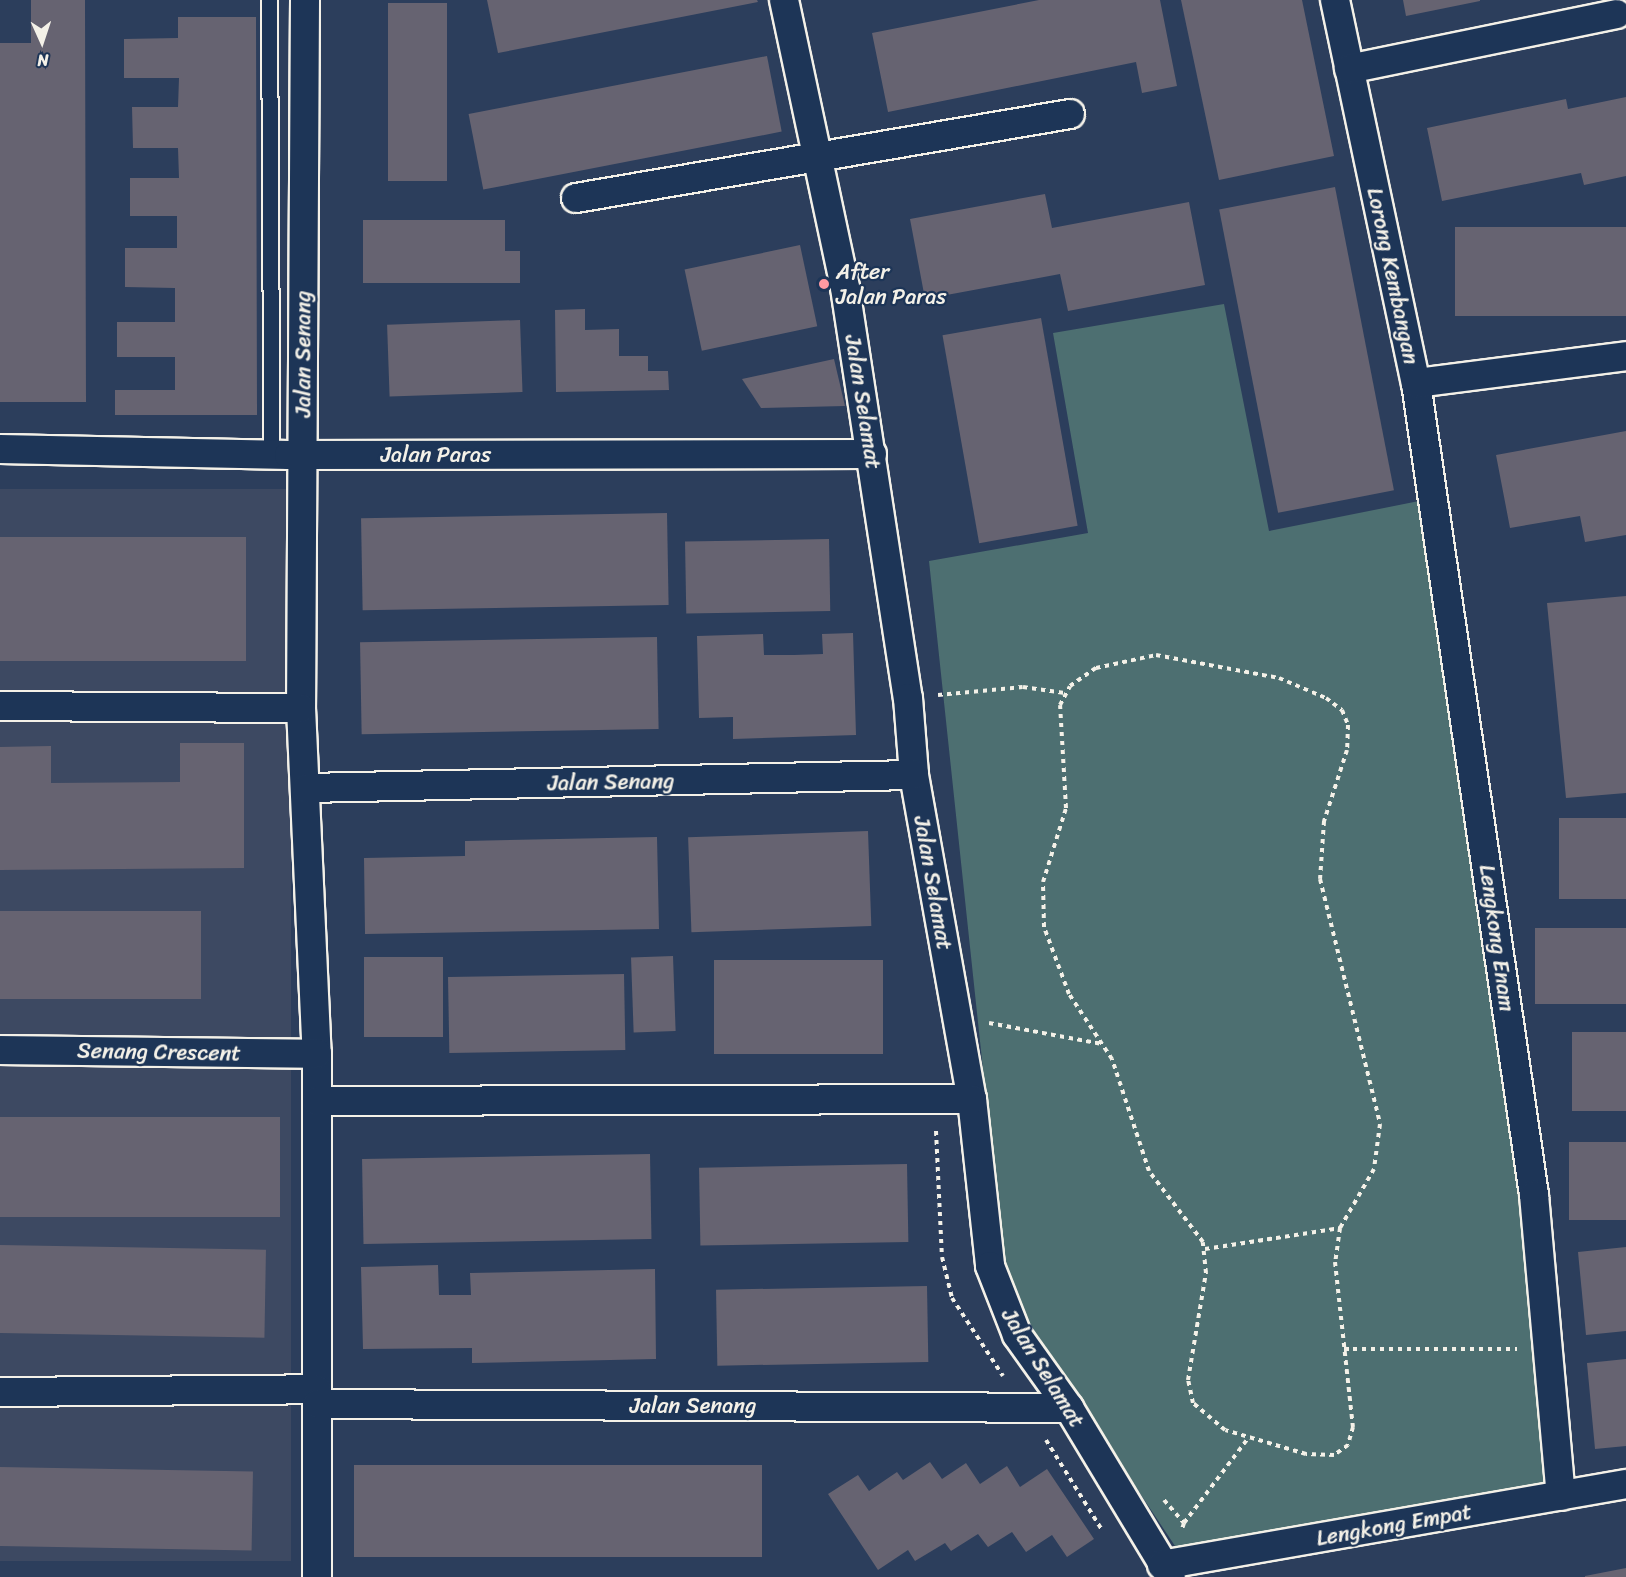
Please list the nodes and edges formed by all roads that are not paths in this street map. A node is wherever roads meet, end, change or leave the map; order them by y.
1 (269, 0) edge
2 (305, 0) edge
3 (784, 0) edge
4 (1335, 0) edge
5 (1616, 14) dead end
6 (1349, 69) junction
7 (1070, 114) dead end
8 (818, 157) junction
9 (576, 198) dead end
10 (1626, 356) edge
11 (1416, 383) junction
12 (0, 449) edge
13 (872, 454) junction
14 (271, 455) junction
15 (303, 455) junction
16 (0, 706) edge
17 (302, 708) junction
18 (914, 776) junction
19 (307, 788) junction
20 (0, 1050) edge
21 (317, 1054) junction
22 (972, 1099) junction
23 (317, 1101) junction
24 (0, 1392) edge
25 (317, 1396) junction
26 (1069, 1408) junction
27 (1626, 1484) edge
28 (1561, 1496) junction
29 (1167, 1571) edge
30 (317, 1577) edge

1 - 14 lane
2 - 15 street, Jalan Senang
3 - 8 street, Jalan Selamat
4 - 6 street, Lorong Kembangan
5 - 6 street
6 - 11 street, Lorong Kembangan
7 - 8 street
8 - 9 street
8 - 13 street, Jalan Selamat
10 - 11 street, Lorong Kembangan
11 - 28 street, Lengkong Enam
12 - 14 street, Jalan Paras
13 - 15 street, Jalan Paras
13 - 18 street, Jalan Selamat
14 - 15 street, Jalan Paras
15 - 17 street, Jalan Senang
16 - 17 street
17 - 19 street, Jalan Senang
18 - 19 street, Jalan Senang
18 - 22 street, Jalan Selamat
19 - 21 street, Jalan Senang
20 - 21 street, Senang Crescent
21 - 23 street, Jalan Senang
22 - 23 street
22 - 26 street, Jalan Selamat
23 - 25 street, Jalan Senang
24 - 25 street
25 - 26 street, Jalan Senang
25 - 30 street, Jalan Senang
26 - 29 street, Jalan Selamat
27 - 28 street, Lengkong Empat
28 - 29 street, Lengkong Empat

